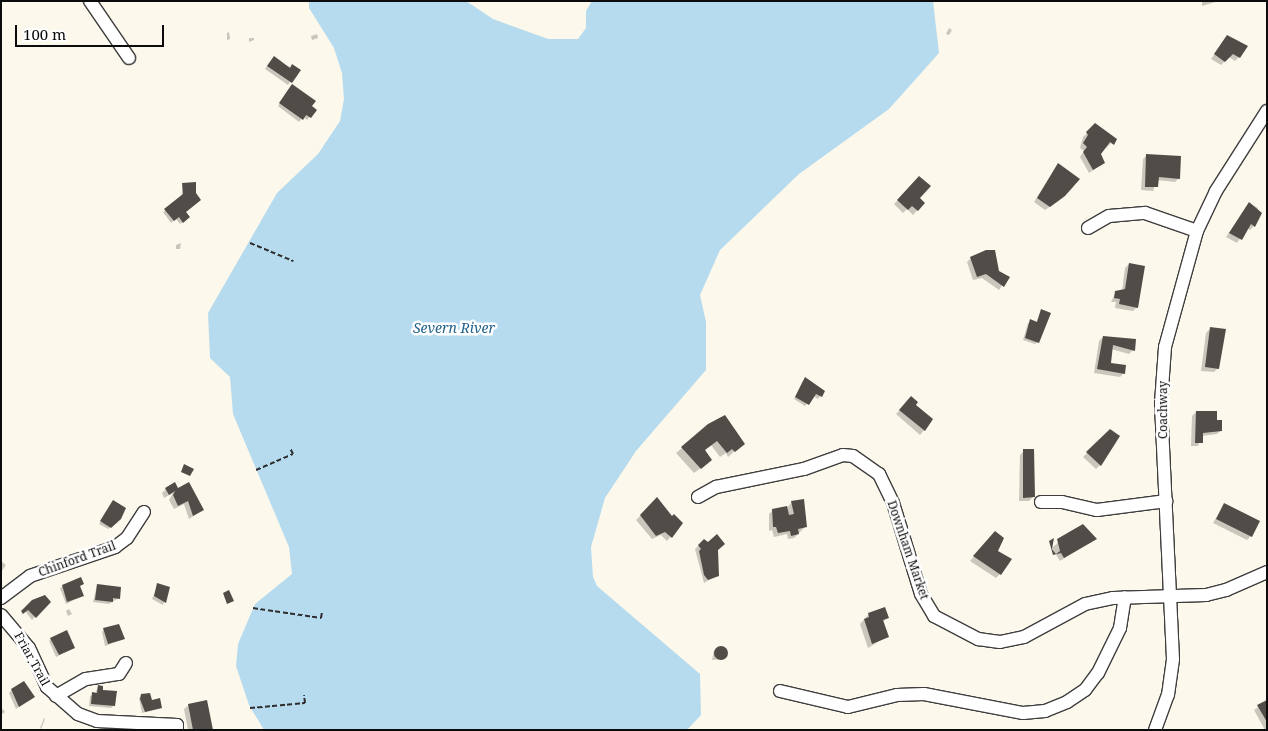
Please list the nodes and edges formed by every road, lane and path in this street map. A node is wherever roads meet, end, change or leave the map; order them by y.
1 (90, 1) edge
2 (129, 58) dead end
3 (1266, 114) edge
4 (1088, 228) dead end
5 (1197, 231) junction
6 (250, 243) dead end
7 (293, 261) dead end
8 (290, 448) dead end
9 (256, 470) dead end
10 (698, 497) dead end
11 (1166, 501) junction
12 (1041, 502) dead end
13 (144, 512) dead end
14 (1267, 572) edge
15 (1170, 596) junction
16 (1125, 597) junction
17 (1, 598) edge
18 (253, 608) dead end
19 (322, 612) dead end
20 (1, 615) edge
21 (126, 663) dead end
22 (780, 691) dead end
23 (304, 695) dead end
24 (56, 696) junction
25 (250, 708) dead end
26 (87, 725) edge
27 (177, 728) edge
28 (1155, 730) edge

1 - 2 street
3 - 5 street, Coachway
4 - 5 street
5 - 11 street, Coachway
6 - 7 path
8 - 9 path
10 - 16 street, Downham Market
11 - 12 street
11 - 15 street, Coachway
13 - 17 street, Chinford Trail
14 - 15 street, Downham Market
15 - 16 street, Downham Market
15 - 28 street, Coachway
16 - 22 street
18 - 19 path
20 - 24 street, Friar Trail
21 - 24 street
23 - 25 path
24 - 26 street, Friar Trail
26 - 27 street

